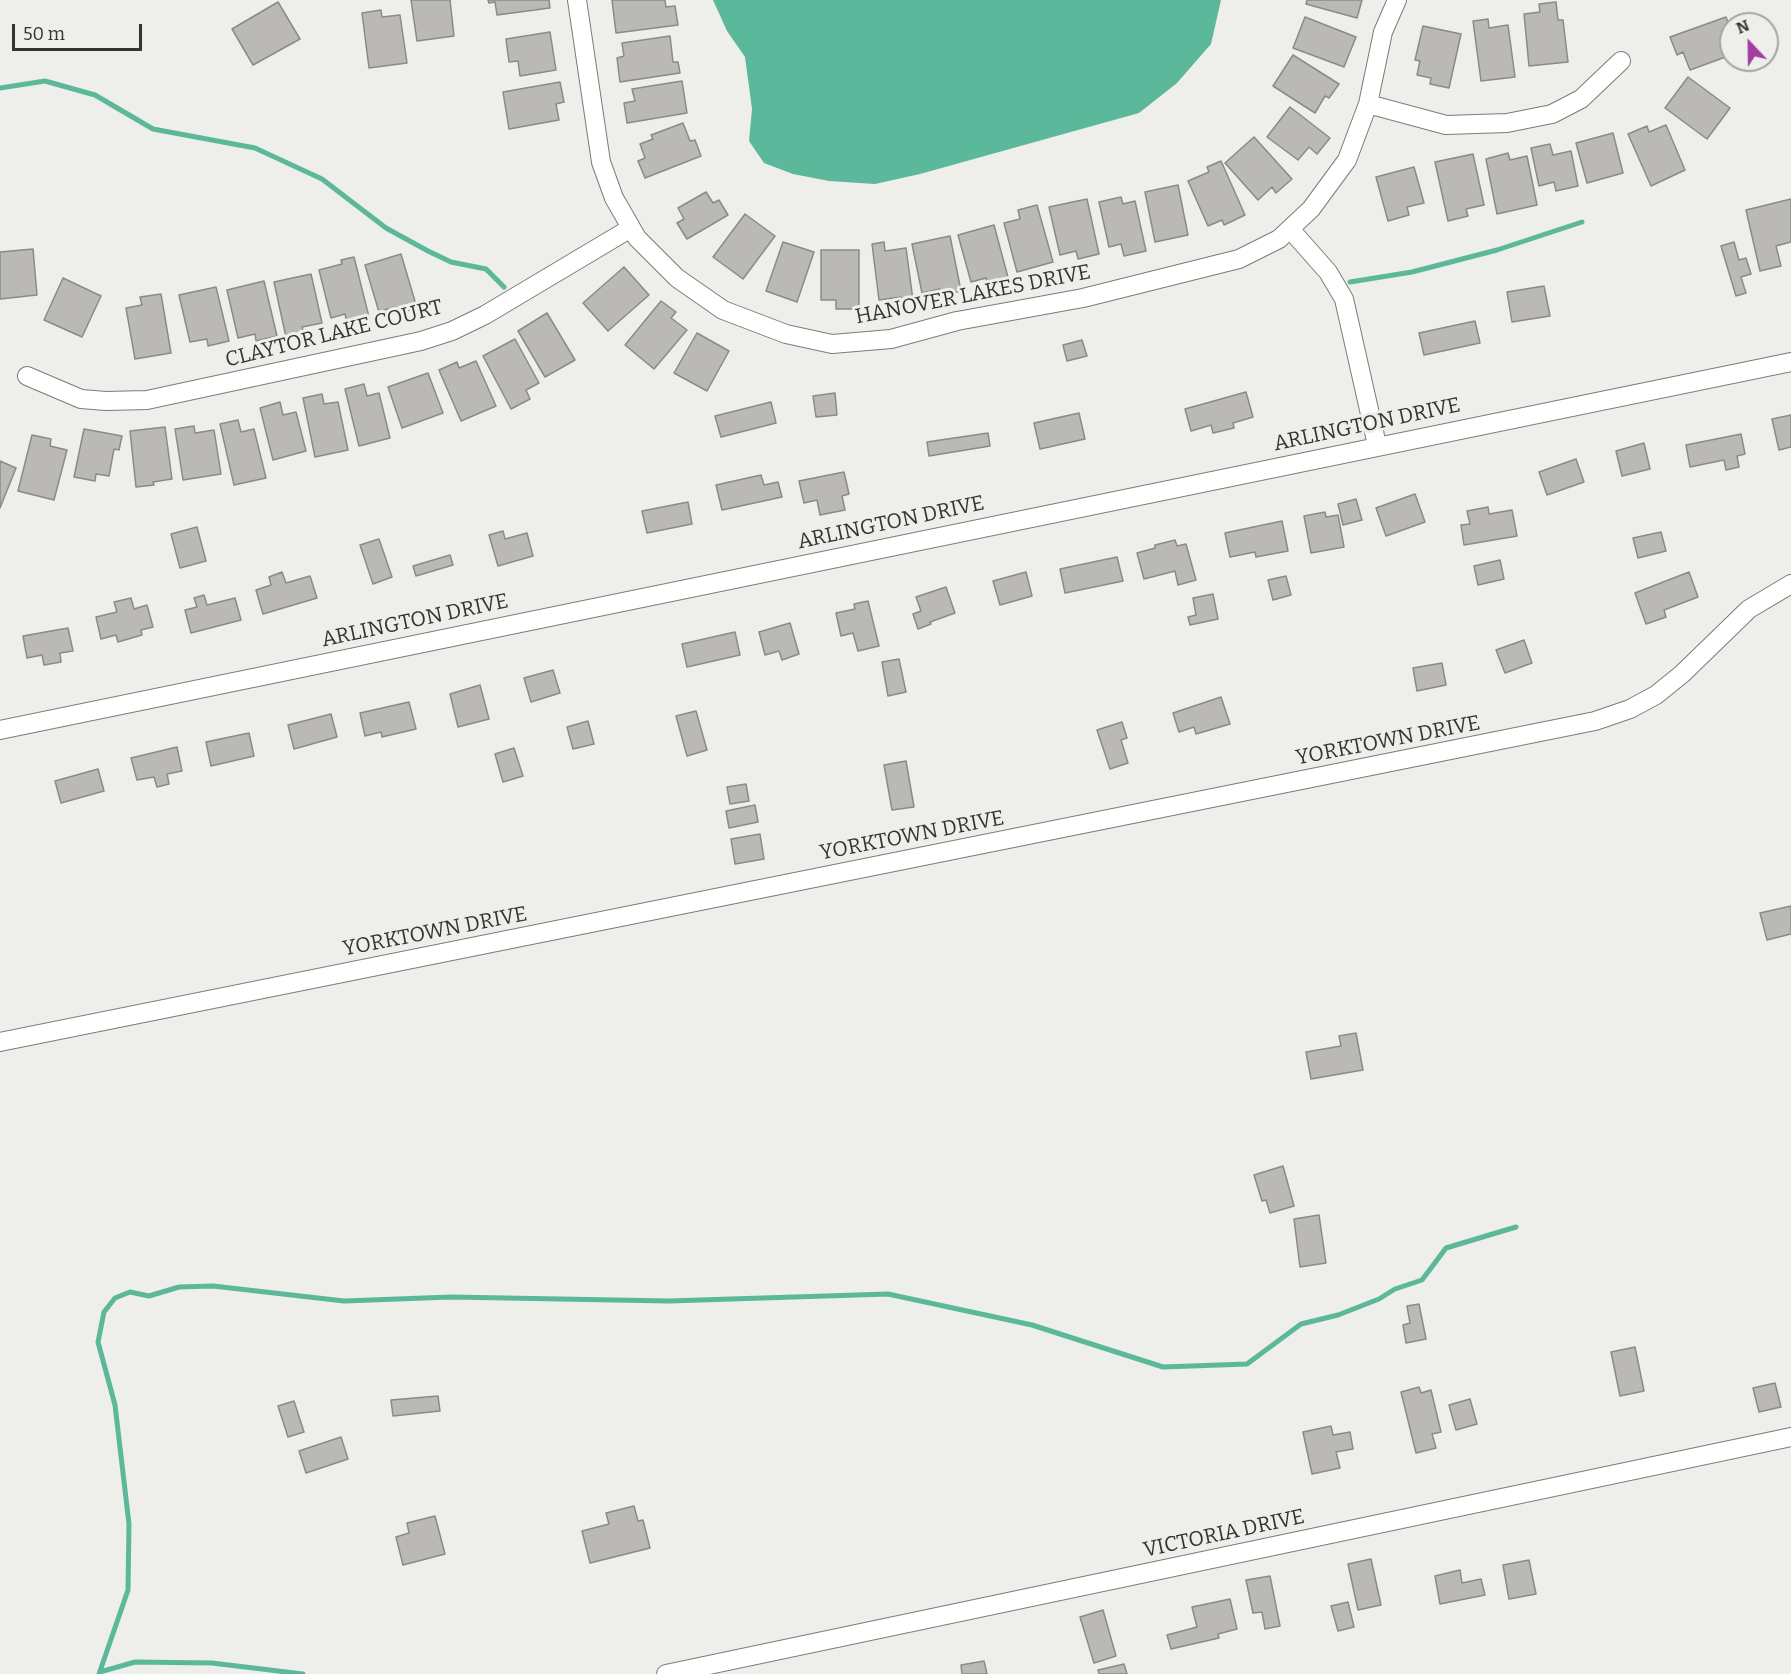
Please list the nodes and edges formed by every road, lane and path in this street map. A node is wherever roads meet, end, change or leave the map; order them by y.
1 (577, 0) edge
2 (1397, 0) edge
3 (1621, 62) dead end
4 (1368, 104) junction
5 (631, 228) junction
6 (1290, 229) junction
7 (1791, 362) edge
8 (27, 376) dead end
9 (1377, 446) junction
10 (1791, 584) edge
11 (0, 730) edge
12 (0, 1042) edge
13 (1791, 1437) edge
14 (666, 1674) edge

1 - 5 street, HANOVER LAKES DRIVE
2 - 4 street, HANOVER LAKES DRIVE
3 - 4 street
4 - 6 street, HANOVER LAKES DRIVE
5 - 6 street, HANOVER LAKES DRIVE
5 - 8 street, CLAYTOR LAKE COURT
6 - 9 street
7 - 9 street, ARLINGTON DRIVE
9 - 11 street, ARLINGTON DRIVE
10 - 12 street, YORKTOWN DRIVE
13 - 14 street, VICTORIA DRIVE

